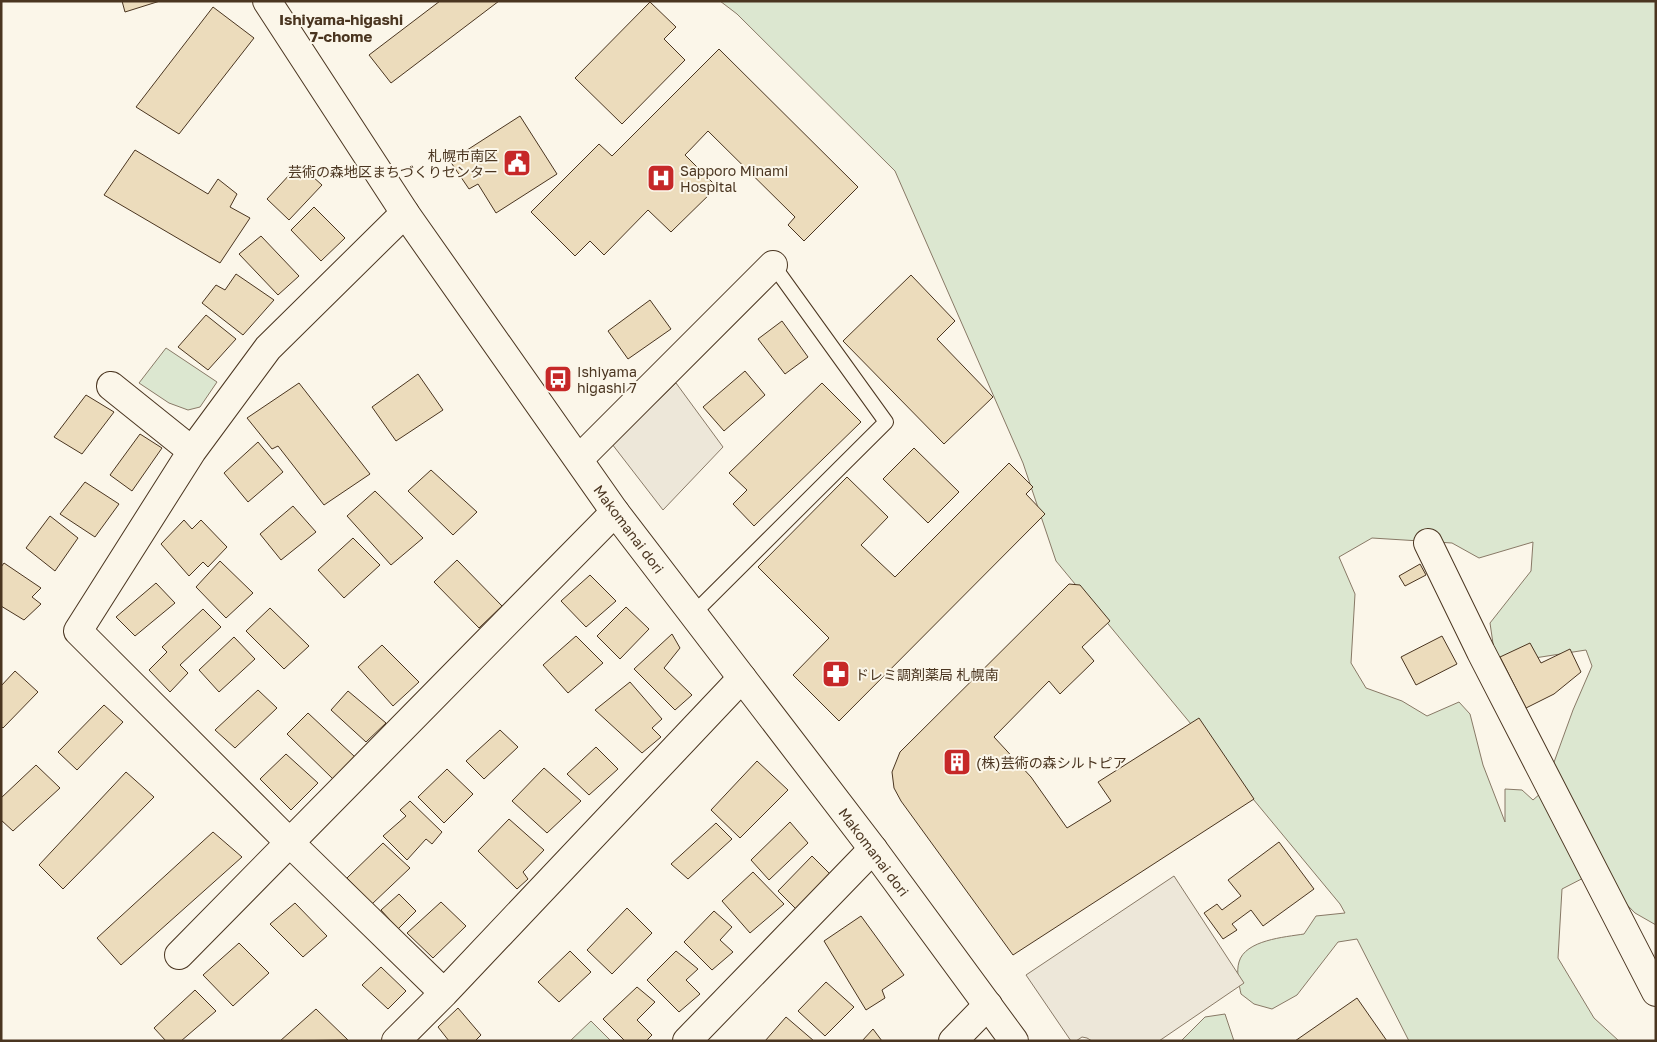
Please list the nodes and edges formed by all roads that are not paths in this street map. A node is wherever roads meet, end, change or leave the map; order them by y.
1 (267, 1) edge
2 (405, 213) junction
3 (773, 265) joint
4 (111, 386) dead end
5 (192, 451) junction
6 (579, 460) junction
7 (615, 512) junction
8 (1428, 543) dead end
9 (693, 614) junction
10 (742, 678) junction
11 (290, 843) junction
12 (873, 849) junction
13 (178, 955) dead end
14 (1656, 992) edge
15 (444, 993) junction
16 (988, 1005) junction
17 (396, 1041) edge
18 (687, 1041) edge
19 (954, 1041) edge
20 (1014, 1041) edge

1 - 2 main road, Makomanai dori
2 - 5 main road
2 - 6 main road, Makomanai dori
3 - 6 main road
3 - 9 lane
4 - 5 main road
5 - 11 main road
6 - 7 main road, Makomanai dori
7 - 9 main road, Makomanai dori
7 - 11 main road
8 - 14 main road
9 - 10 main road, Makomanai dori
10 - 12 main road, Makomanai dori
10 - 15 main road
11 - 13 main road
11 - 15 main road
12 - 16 main road, Makomanai dori
12 - 18 main road
15 - 17 main road
16 - 19 main road
16 - 20 main road, Makomanai dori

